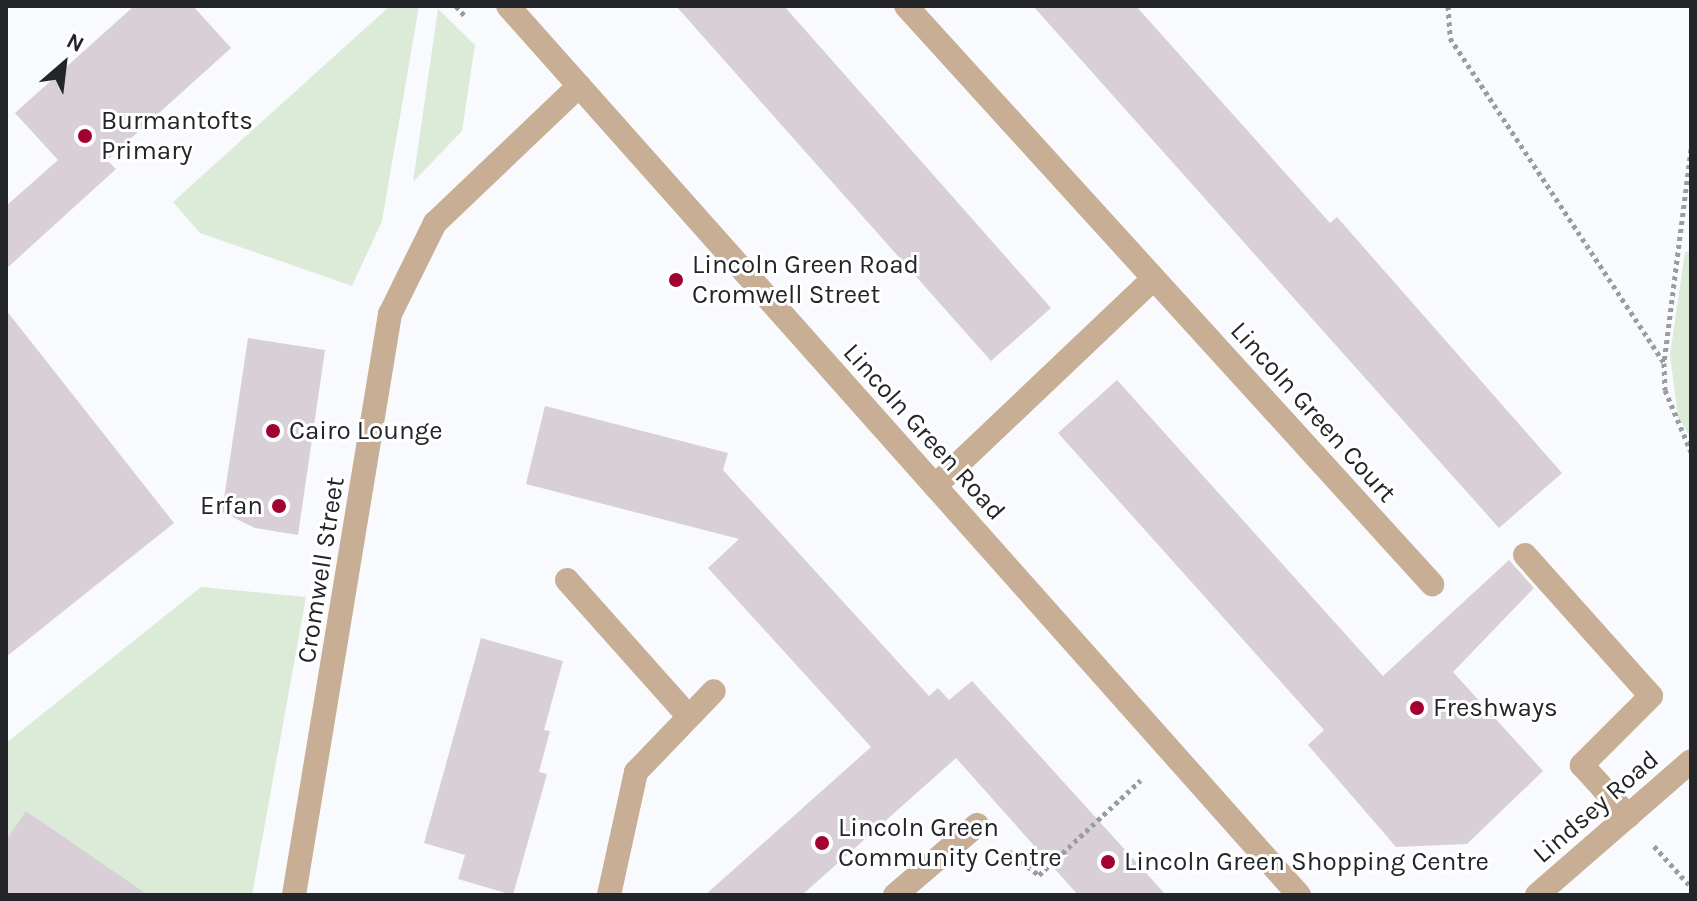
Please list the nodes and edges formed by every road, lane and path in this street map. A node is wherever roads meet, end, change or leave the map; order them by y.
1 (508, 6) edge
2 (906, 6) edge
3 (1448, 6) edge
4 (579, 86) junction
5 (1691, 149) edge
6 (1153, 279) junction
7 (1664, 363) junction
8 (1691, 452) edge
9 (935, 486) junction
10 (1525, 555) dead end
11 (567, 580) dead end
12 (1432, 584) dead end
13 (714, 691) dead end
14 (689, 717) junction
15 (1691, 761) edge
16 (1148, 774) dead end
17 (1628, 816) junction
18 (977, 825) joint
19 (1691, 887) edge
20 (294, 895) edge
21 (609, 895) edge
22 (895, 895) edge
23 (1299, 895) edge
24 (1537, 895) edge

1 - 4 street, Lincoln Green Road
2 - 6 street, Lincoln Green Court
3 - 7 path
4 - 9 street, Lincoln Green Road
4 - 20 street, Cromwell Street
5 - 7 path
6 - 9 street
6 - 12 street, Lincoln Green Court
7 - 8 path
9 - 23 street, Lincoln Green Road
10 - 17 street
11 - 14 street
13 - 14 street
14 - 21 street
15 - 17 street, Lindsey Road
16 - 18 path
17 - 19 path
17 - 24 street, Lindsey Road
18 - 22 street

